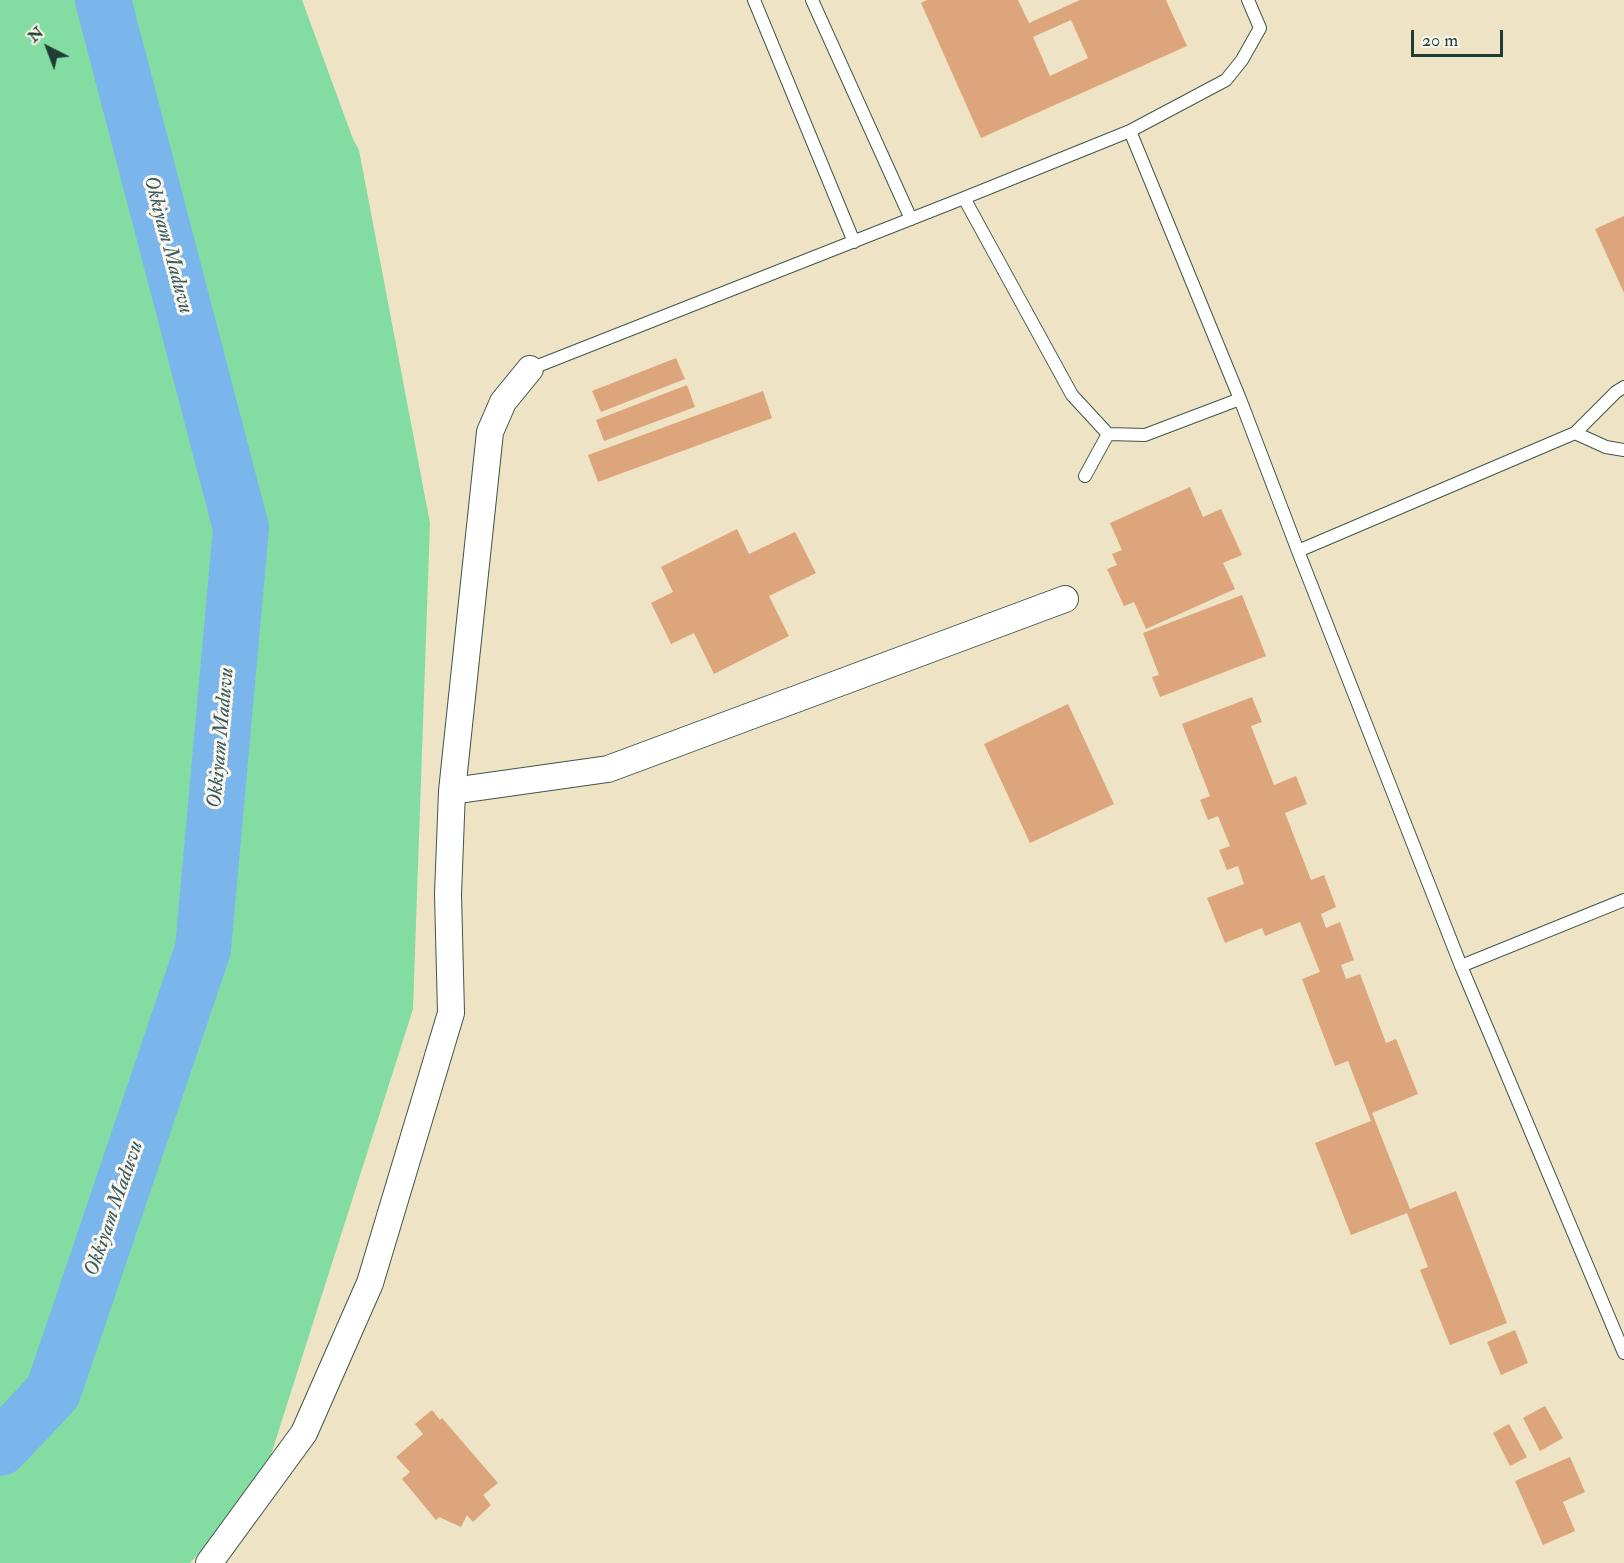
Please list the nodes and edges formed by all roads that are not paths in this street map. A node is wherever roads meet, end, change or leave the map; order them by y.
1 (754, 0) edge
2 (812, 0) edge
3 (1248, 0) edge
4 (1130, 130) junction
5 (964, 198) junction
6 (911, 219) junction
7 (854, 242) junction
8 (530, 369) joint
9 (1624, 387) edge
10 (1240, 399) junction
11 (1108, 434) junction
12 (1575, 434) junction
13 (1624, 450) edge
14 (1085, 476) dead end
15 (1298, 551) junction
16 (1065, 599) dead end
17 (452, 791) junction
18 (1624, 900) edge
19 (1461, 966) junction
20 (1624, 1353) edge
21 (209, 1563) edge

1 - 7 lane
2 - 6 lane
3 - 4 lane
4 - 5 lane
4 - 10 lane
5 - 6 lane
5 - 11 lane
6 - 7 lane
7 - 8 lane
8 - 17 street
9 - 12 lane
10 - 11 lane
10 - 15 lane
11 - 14 lane
12 - 13 lane
12 - 15 lane
15 - 19 lane
16 - 17 street
17 - 21 street
18 - 19 lane
19 - 20 lane

